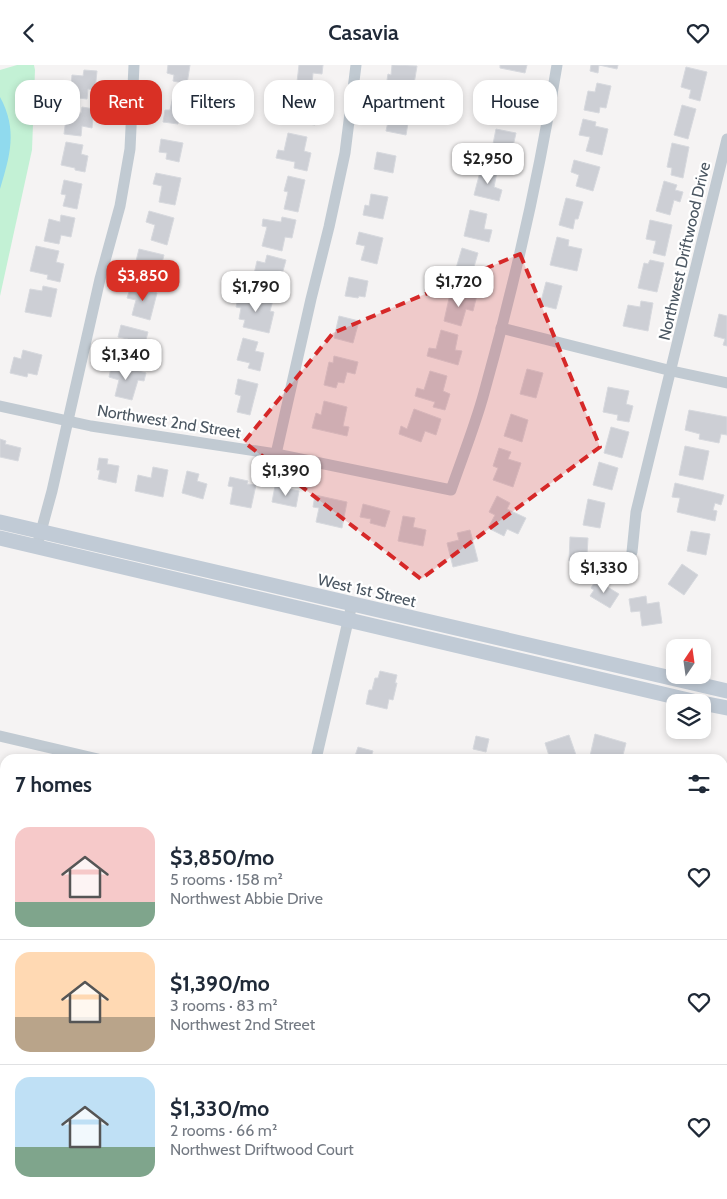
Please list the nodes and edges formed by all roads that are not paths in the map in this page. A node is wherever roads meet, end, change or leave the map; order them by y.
1 (134, 65) edge
2 (356, 65) edge
3 (557, 65) edge
4 (727, 139) edge
5 (501, 328) junction
6 (672, 371) junction
7 (727, 383) edge
8 (0, 405) edge
9 (67, 422) junction
10 (276, 454) junction
11 (0, 521) edge
12 (0, 538) edge
13 (39, 539) junction
14 (632, 552) dead end
15 (352, 604) junction
16 (349, 620) junction
17 (727, 691) edge
18 (666, 695) edge
19 (711, 705) edge
20 (727, 708) edge
21 (0, 736) edge
22 (77, 754) edge
23 (317, 754) edge

1 - 9 street
2 - 10 street
3 - 5 street
4 - 6 street, Northwest Driftwood Drive
5 - 6 street
5 - 10 street, Northwest 2nd Street
6 - 7 street
6 - 14 street, Northwest Driftwood Drive
8 - 9 street, Northwest 2nd Street
9 - 10 street, Northwest 2nd Street
9 - 13 street
11 - 13 main road, West 1st Street
12 - 13 main road, West 1st Street
13 - 15 main road, West 1st Street
13 - 16 main road, West 1st Street
15 - 16 street
15 - 17 main road, West 1st Street
16 - 18 main road, West 1st Street
16 - 23 street
19 - 20 main road, West 1st Street
21 - 22 street

